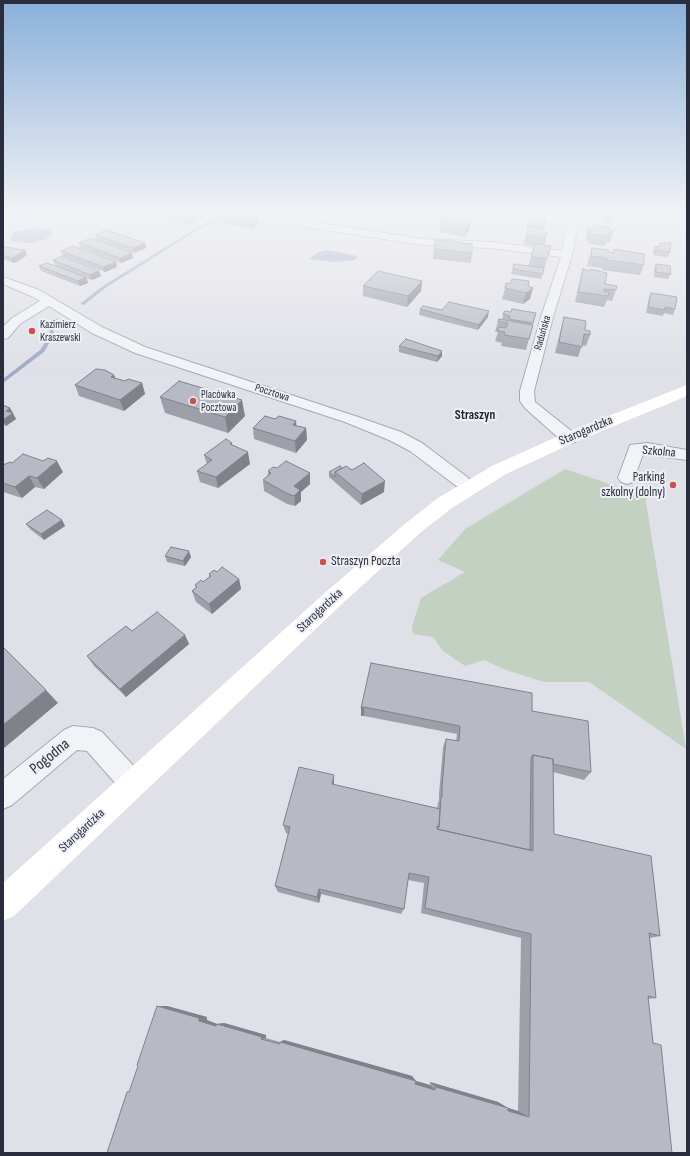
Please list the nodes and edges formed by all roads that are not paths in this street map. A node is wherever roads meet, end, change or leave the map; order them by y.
1 (564, 266) edge
2 (3, 280) edge
3 (50, 302) junction
4 (3, 335) edge
5 (687, 390) edge
6 (569, 438) junction
7 (687, 455) edge
8 (626, 478) dead end
9 (469, 488) junction
10 (133, 784) junction
11 (3, 796) edge
12 (3, 905) edge

1 - 6 street, Raduńska
2 - 3 street, Pocztowa
3 - 4 street
3 - 9 street, Pocztowa
5 - 6 main road, Starogardzka
6 - 9 main road, Starogardzka
7 - 8 street, Szkolna
9 - 10 main road, Starogardzka
10 - 11 street, Pogodna
10 - 12 main road, Starogardzka

